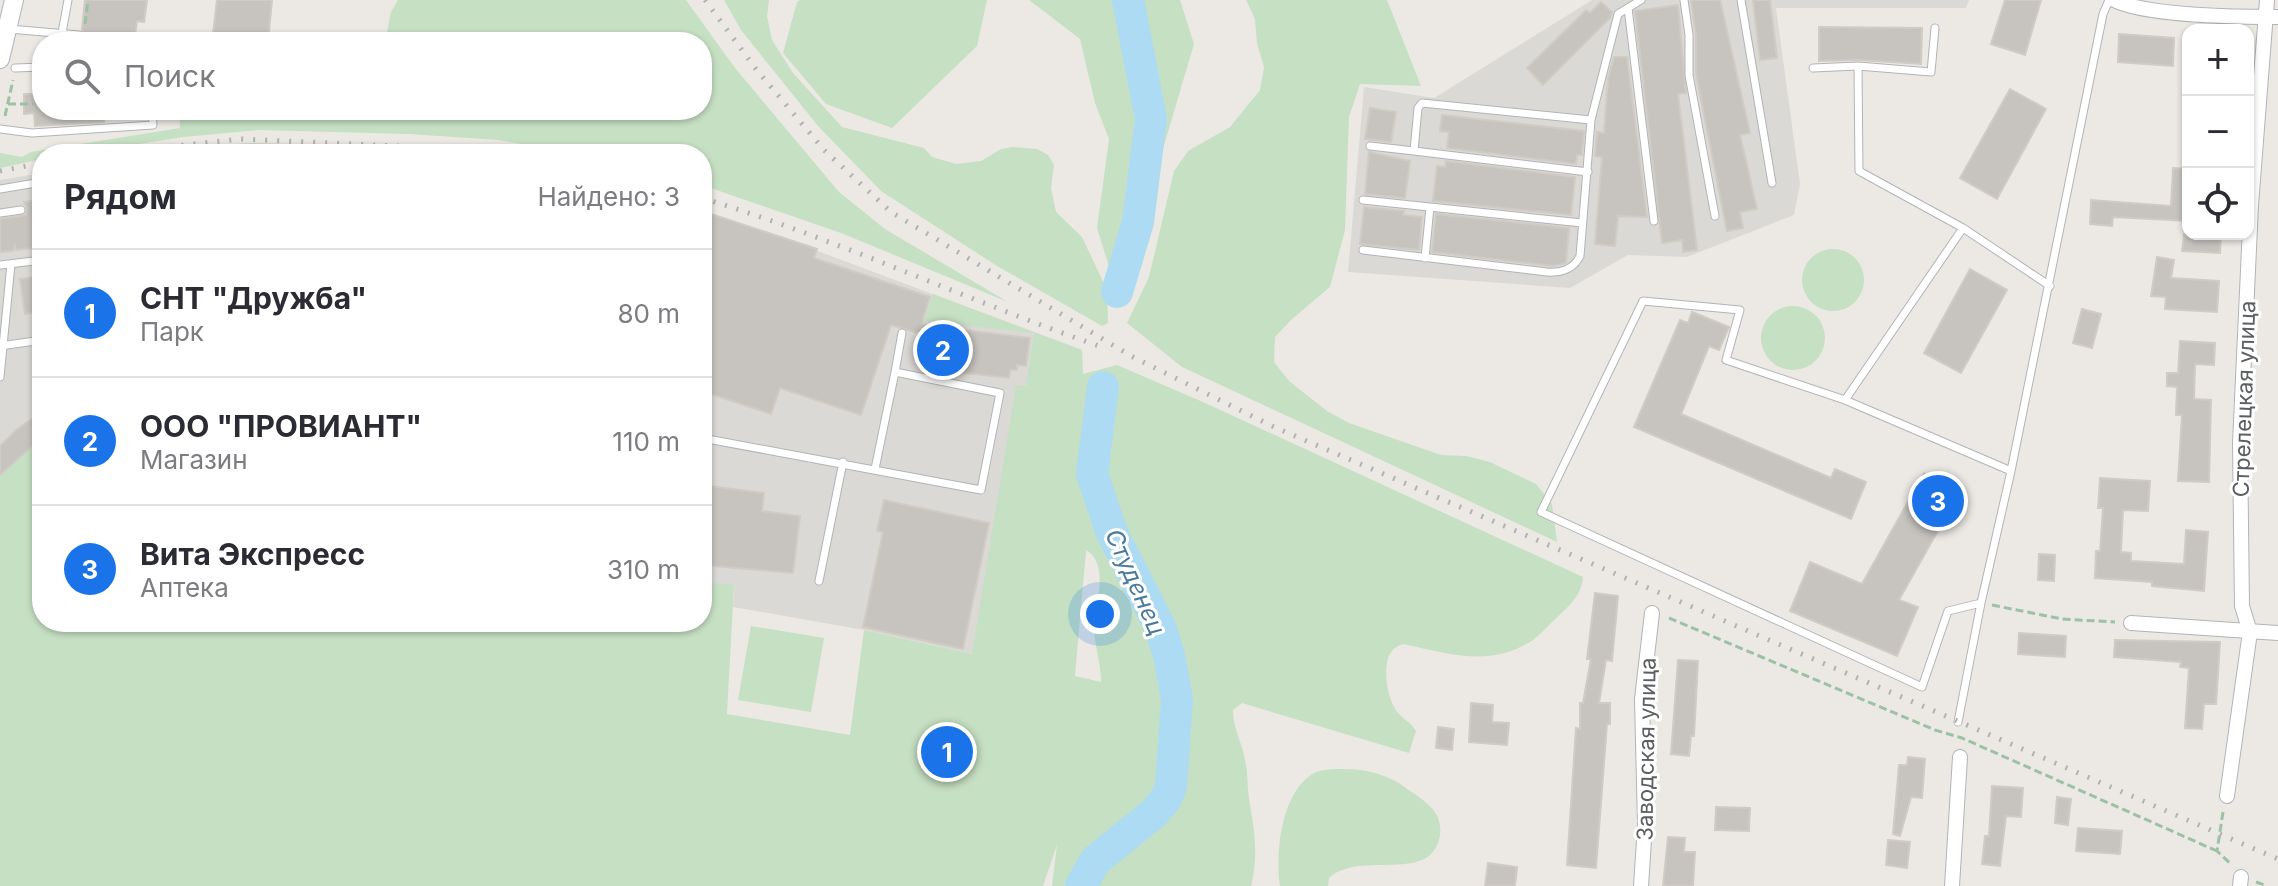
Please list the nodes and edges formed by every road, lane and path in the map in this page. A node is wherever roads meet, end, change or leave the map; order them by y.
1 (14, 0) edge
2 (68, 0) edge
3 (88, 0) edge
4 (1641, 0) edge
5 (1684, 0) edge
6 (1741, 0) edge
7 (2112, 0) edge
8 (2267, 0) edge
9 (1628, 8) junction
10 (2272, 17) edge
11 (85, 25) dead end
12 (8, 28) junction
13 (1935, 28) dead end
14 (51, 32) edge
15 (62, 32) edge
16 (8, 64) edge
17 (32, 66) edge
18 (1858, 66) junction
19 (1813, 68) dead end
20 (8, 104) dead end
21 (32, 104) edge
22 (153, 120) edge
23 (1591, 120) junction
24 (0, 129) edge
25 (1370, 146) dead end
26 (1414, 151) junction
27 (1588, 172) junction
28 (1772, 183) dead end
29 (32, 184) edge
30 (0, 189) edge
31 (1363, 200) dead end
32 (1430, 207) junction
33 (21, 210) dead end
34 (0, 213) edge
35 (1715, 216) dead end
36 (1654, 221) dead end
37 (1582, 223) junction
38 (1963, 228) junction
39 (1363, 250) dead end
40 (1425, 258) junction
41 (32, 261) edge
42 (11, 264) junction
43 (0, 265) edge
44 (2050, 286) junction
45 (902, 333) dead end
46 (32, 341) edge
47 (1, 346) edge
48 (895, 372) junction
49 (0, 377) edge
50 (1845, 400) junction
51 (712, 440) edge
52 (843, 462) junction
53 (875, 469) junction
54 (2011, 471) junction
55 (819, 581) dead end
56 (1981, 603) junction
57 (1652, 613) joint
58 (2131, 623) joint
59 (2250, 632) junction
60 (2278, 633) edge
61 (1958, 722) dead end
62 (1960, 757) dead end
63 (2227, 796) joint
64 (2217, 851) junction
65 (2241, 882) edge
66 (1641, 886) edge
67 (1952, 886) edge

1 - 12 street
2 - 15 lane
3 - 11 path
4 - 9 lane
5 - 35 lane
6 - 28 lane
7 - 10 street
7 - 44 lane
8 - 10 street, Стрелецкая улица
9 - 23 lane
9 - 36 lane
10 - 59 street, Стрелецкая улица
12 - 14 lane
12 - 16 street
13 - 18 lane
16 - 17 lane
18 - 19 lane
18 - 38 lane
20 - 21 path
22 - 24 lane
23 - 26 lane
23 - 27 lane
25 - 26 lane
26 - 27 lane
27 - 37 lane
29 - 30 lane
31 - 32 lane
32 - 37 lane
32 - 40 lane
33 - 34 lane
37 - 40 lane
38 - 44 lane
38 - 50 lane
39 - 40 lane
41 - 42 lane
42 - 43 lane
42 - 47 lane
44 - 54 lane
45 - 48 lane
46 - 47 lane
47 - 49 lane
48 - 53 lane
48 - 53 lane
50 - 54 lane
50 - 56 lane
51 - 52 lane
52 - 53 lane
52 - 55 lane
54 - 56 lane
56 - 58 path
56 - 61 lane
57 - 64 path
57 - 66 street, Заводская улица
58 - 59 street
59 - 60 street
59 - 63 street, Стрелецкая улица
62 - 67 street
63 - 64 path
64 - 65 path

